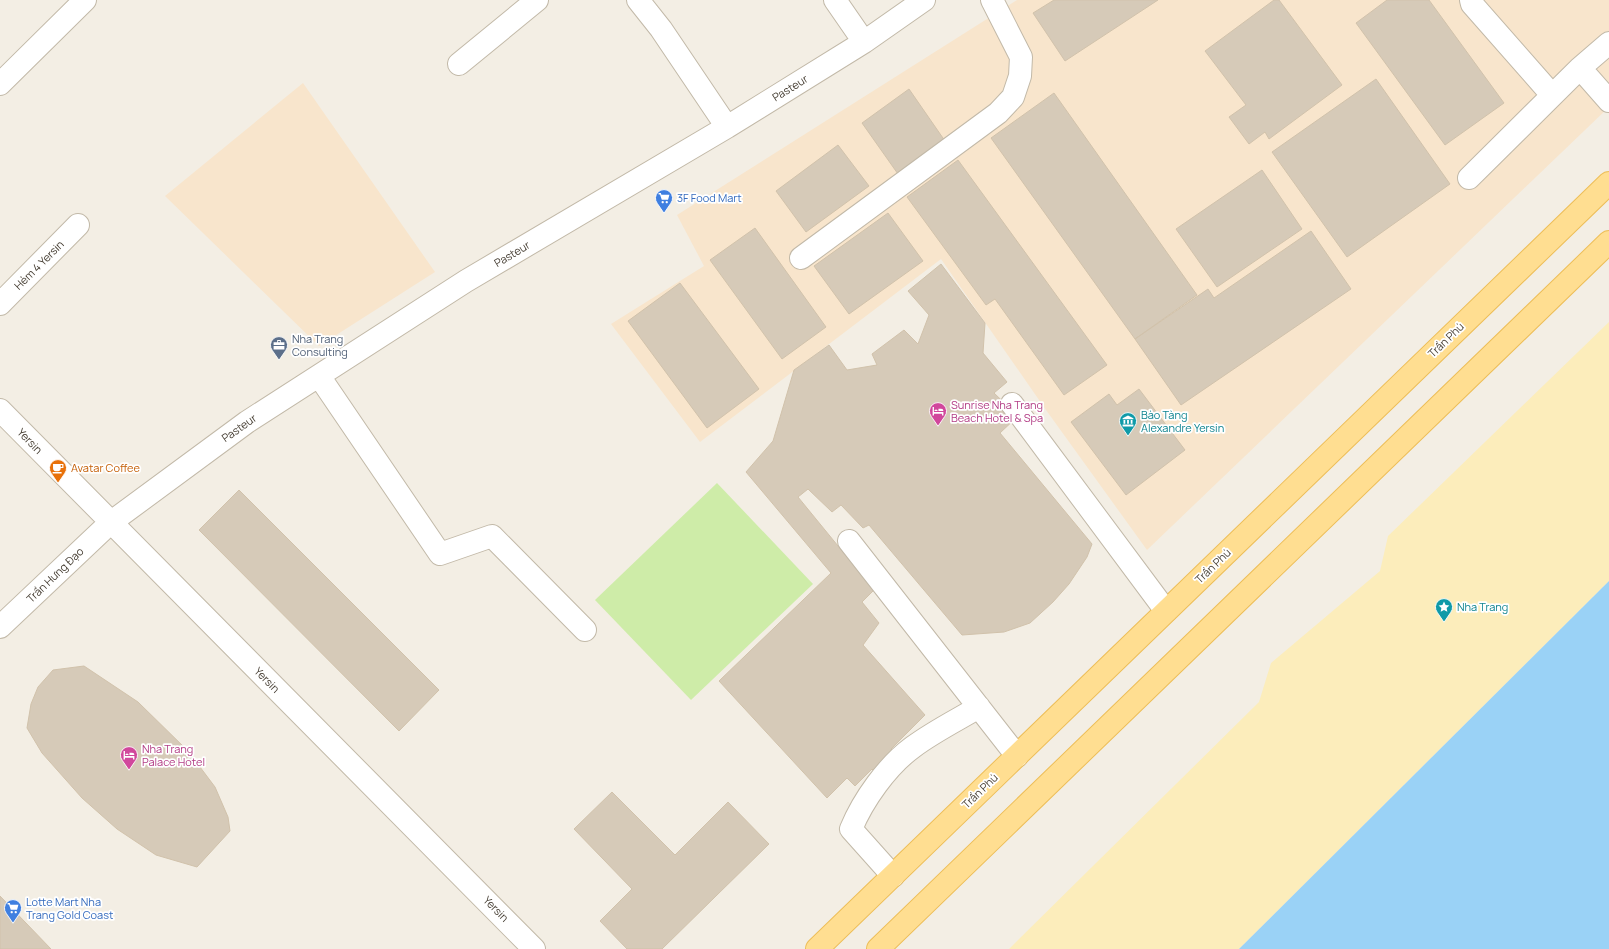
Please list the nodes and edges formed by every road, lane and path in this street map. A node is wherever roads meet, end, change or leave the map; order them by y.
1 (86, 0) edge
2 (537, 0) edge
3 (638, 0) edge
4 (834, 0) edge
5 (924, 0) edge
6 (992, 0) edge
7 (1471, 0) edge
8 (864, 42) junction
9 (1609, 43) edge
10 (459, 64) dead end
11 (1580, 68) junction
12 (0, 84) edge
13 (1552, 96) junction
14 (1609, 101) edge
15 (727, 127) junction
16 (1469, 178) dead end
17 (1609, 183) edge
18 (78, 225) dead end
19 (1609, 242) edge
20 (801, 258) dead end
21 (0, 304) edge
22 (319, 376) junction
23 (1012, 404) dead end
24 (0, 410) edge
25 (110, 523) junction
26 (849, 541) dead end
27 (1166, 611) junction
28 (0, 627) edge
29 (585, 630) dead end
30 (979, 707) junction
31 (1017, 756) junction
32 (893, 876) junction
33 (534, 949) edge
34 (817, 949) edge
35 (878, 949) edge

1 - 12 street
2 - 10 street
3 - 15 street
4 - 8 street
5 - 8 street, Pasteur
6 - 20 street
7 - 13 street
8 - 15 street, Pasteur
9 - 11 street
11 - 13 street
11 - 14 street
13 - 16 street
15 - 22 street, Pasteur
17 - 27 main road, Trần Phú
18 - 21 street, Hẻm 4 Yersin
19 - 35 main road
22 - 25 street, Pasteur
22 - 29 street
23 - 27 street
24 - 25 street, Yersin
25 - 28 street, Trần Hưng Đạo
25 - 33 street, Yersin
26 - 30 street
27 - 31 main road, Trần Phú
30 - 31 street
30 - 32 street
31 - 32 main road, Trần Phú
32 - 34 main road, Trần Phú

